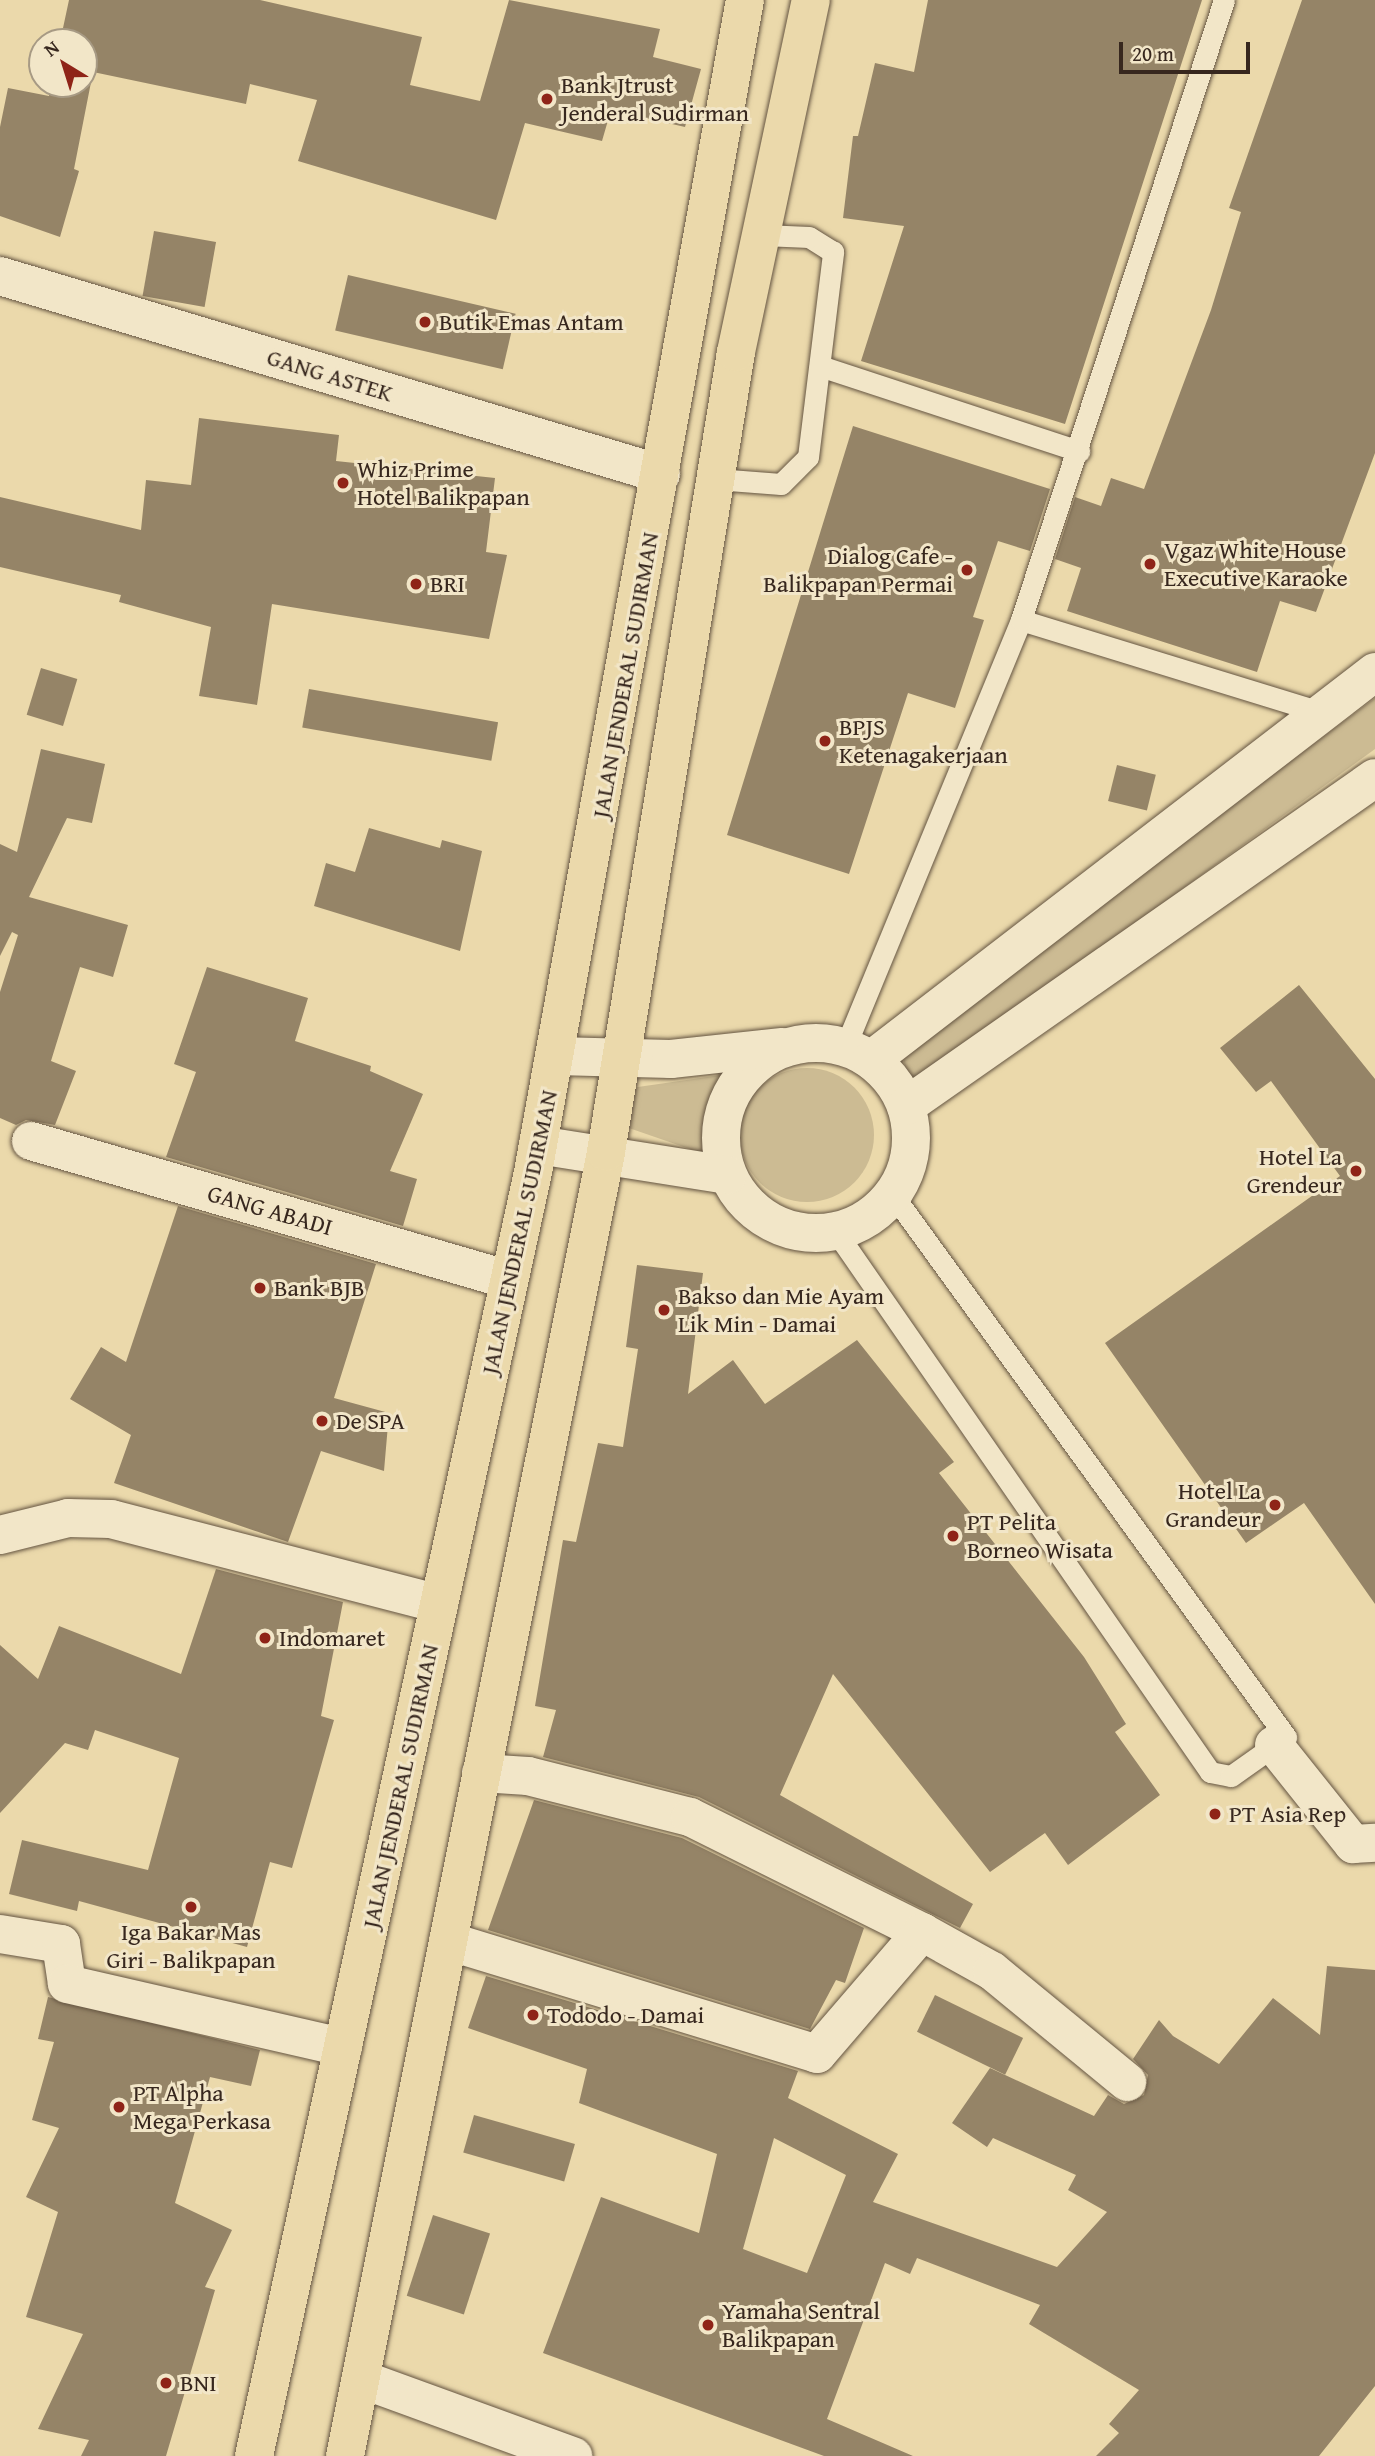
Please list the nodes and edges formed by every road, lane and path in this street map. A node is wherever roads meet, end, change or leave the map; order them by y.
1 (745, 0) edge
2 (811, 0) edge
3 (1224, 0) edge
4 (763, 235) junction
5 (0, 276) edge
6 (820, 366) junction
7 (1079, 451) junction
8 (661, 474) junction
9 (716, 479) junction
10 (1021, 620) junction
11 (1375, 672) edge
12 (1320, 712) junction
13 (1375, 778) edge
14 (788, 1047) junction
15 (858, 1054) junction
16 (556, 1056) junction
17 (623, 1058) junction
18 (906, 1106) junction
19 (31, 1141) dead end
20 (538, 1145) junction
21 (606, 1152) junction
22 (728, 1175) junction
23 (893, 1195) junction
24 (836, 1232) junction
25 (509, 1280) junction
26 (0, 1535) edge
27 (439, 1604) junction
28 (1274, 1745) junction
29 (481, 1773) junction
30 (1375, 1843) edge
31 (922, 1932) junction
32 (0, 1934) edge
33 (448, 1941) junction
34 (343, 2047) junction
35 (1127, 2082) dead end
36 (361, 2379) junction
37 (254, 2456) edge
38 (345, 2456) edge
39 (573, 2456) edge

1 - 8 highway, JALAN JENDERAL SUDIRMAN
2 - 4 highway
3 - 7 lane
4 - 6 lane
4 - 9 highway
5 - 8 street, GANG ASTEK
6 - 7 lane
6 - 9 lane
7 - 10 lane
8 - 16 highway, JALAN JENDERAL SUDIRMAN
9 - 17 highway
10 - 12 lane
10 - 15 lane
11 - 12 street
12 - 15 street
13 - 18 street
14 - 15 street
14 - 17 street
14 - 22 street
15 - 18 street
16 - 17 street
16 - 20 highway, JALAN JENDERAL SUDIRMAN
17 - 21 highway
18 - 23 street
19 - 25 street, GANG ABADI
20 - 21 street
20 - 25 highway, JALAN JENDERAL SUDIRMAN
21 - 22 street
21 - 29 highway
22 - 24 street
23 - 24 street
23 - 28 lane
24 - 28 lane
25 - 27 highway, JALAN JENDERAL SUDIRMAN
26 - 27 street
27 - 34 highway, JALAN JENDERAL SUDIRMAN
28 - 30 street
29 - 31 street
29 - 33 highway
31 - 33 street
31 - 35 street
32 - 34 street
33 - 36 highway
34 - 37 highway, JALAN JENDERAL SUDIRMAN
36 - 38 highway
36 - 39 street

